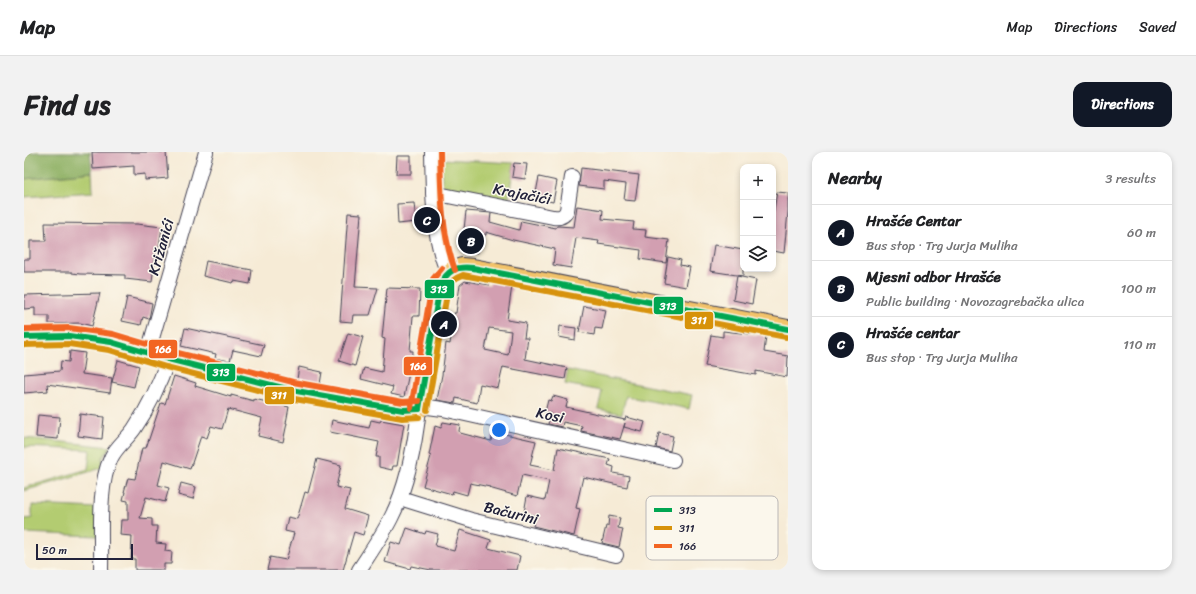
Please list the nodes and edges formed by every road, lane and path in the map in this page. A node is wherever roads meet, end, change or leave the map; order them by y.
1 (206, 152) edge
2 (432, 152) edge
3 (572, 177) dead end
4 (433, 193) junction
5 (448, 273) junction
6 (788, 329) edge
7 (24, 337) edge
8 (148, 352) junction
9 (168, 358) junction
10 (420, 408) junction
11 (673, 460) dead end
12 (400, 498) junction
13 (616, 555) dead end
14 (101, 570) edge
15 (359, 570) edge

1 - 8 street, Križanići
2 - 4 street
3 - 4 street, Krajačići
4 - 5 street
5 - 6 main road
5 - 10 main road
7 - 8 main road
8 - 9 main road
9 - 10 main road
9 - 14 street
10 - 11 street, Kosi
10 - 12 street
12 - 13 street, Bačurini
12 - 15 street

